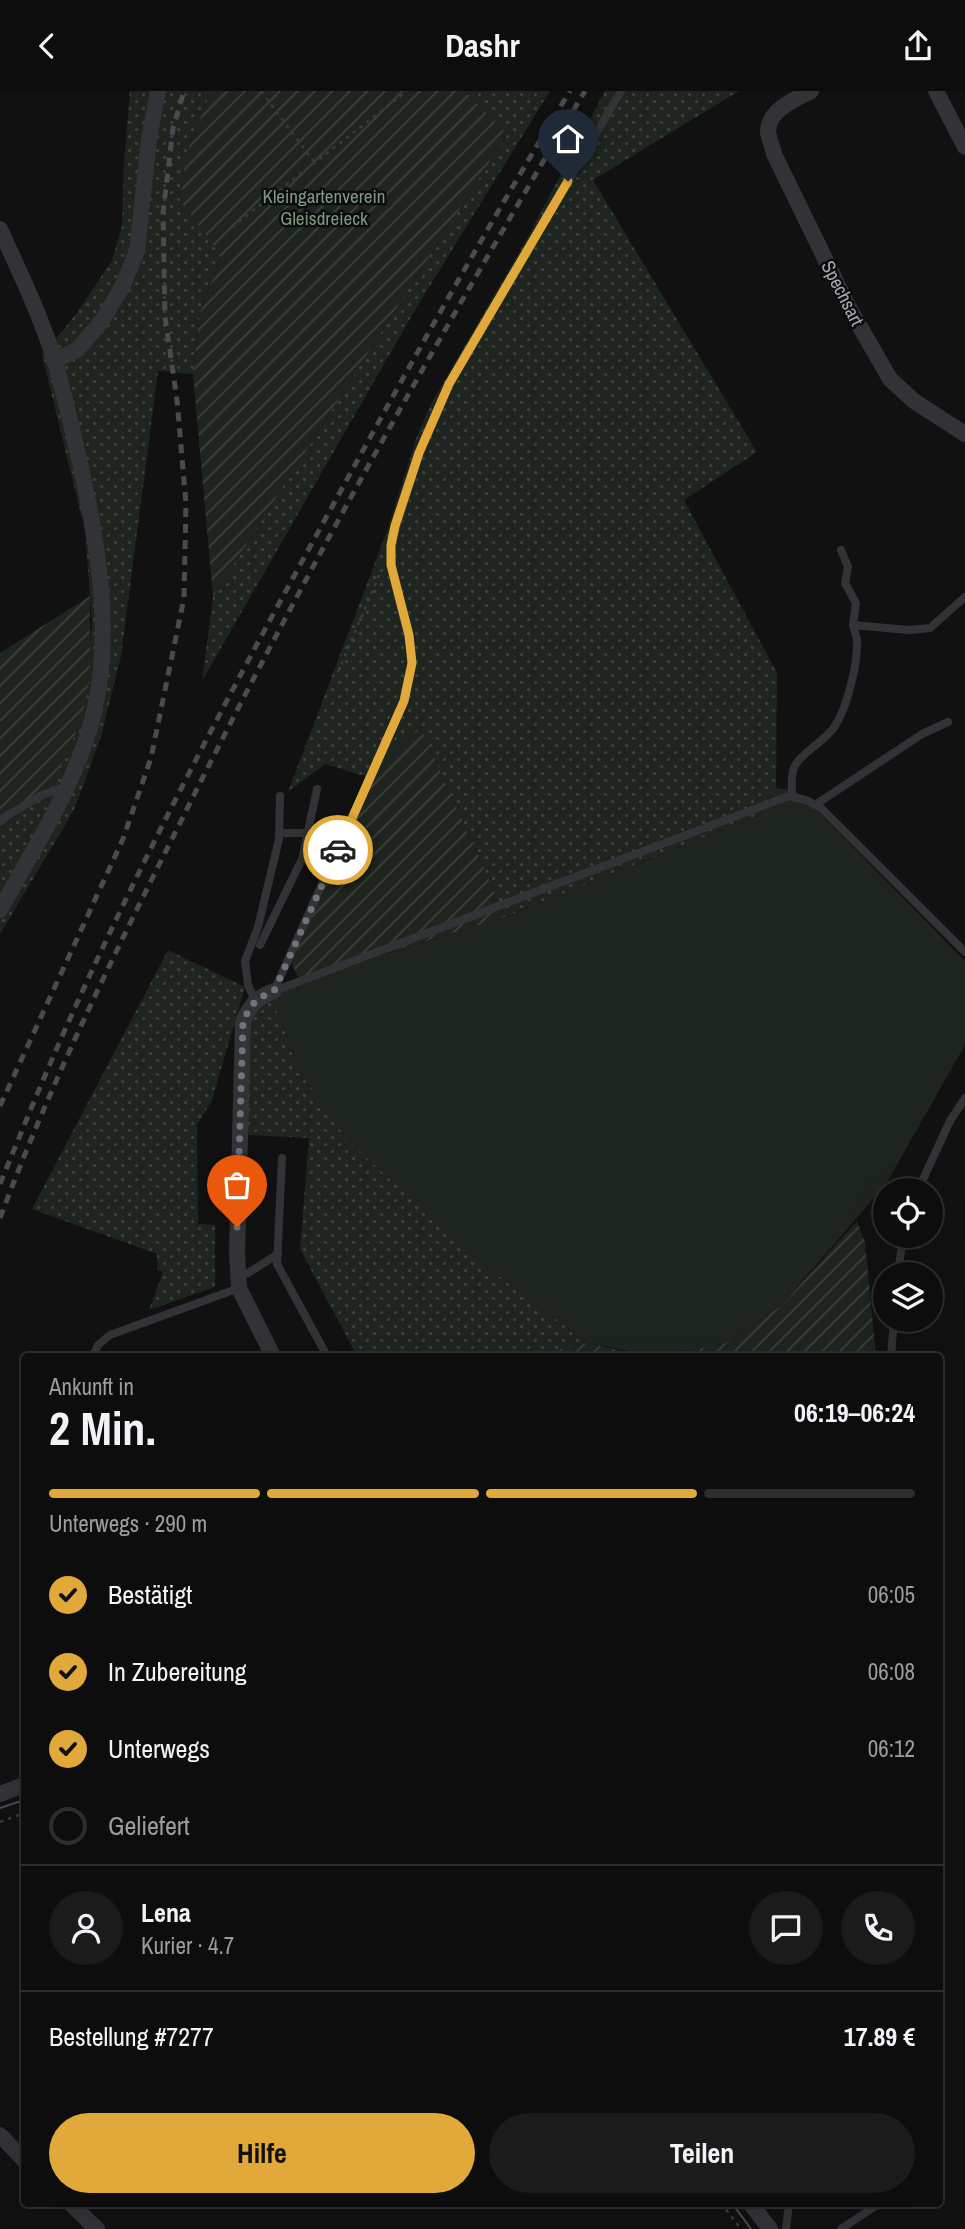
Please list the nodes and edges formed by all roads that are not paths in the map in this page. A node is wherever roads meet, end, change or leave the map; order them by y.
1 (158, 91) edge
2 (621, 91) edge
3 (811, 91) edge
4 (936, 91) edge
5 (965, 147) edge
6 (0, 229) edge
7 (54, 361) junction
8 (965, 434) edge
9 (841, 550) dead end
10 (965, 597) edge
11 (853, 625) junction
12 (948, 722) dead end
13 (66, 787) junction
14 (317, 789) dead end
15 (280, 796) dead end
16 (792, 796) junction
17 (815, 805) junction
18 (0, 820) edge
19 (280, 833) junction
20 (308, 834) junction
21 (0, 910) edge
22 (259, 940) junction
23 (965, 952) edge
24 (274, 991) junction
25 (255, 1000) junction
26 (965, 1098) edge
27 (282, 1158) dead end
28 (924, 1178) edge
29 (278, 1254) junction
30 (239, 1282) junction
31 (893, 1332) edge
32 (94, 1353) edge
33 (271, 1353) edge
34 (325, 1353) edge
35 (891, 1353) edge
36 (21, 1786) edge
37 (0, 1794) edge
38 (0, 2135) edge
39 (21, 2150) edge
40 (74, 2207) edge
41 (753, 2207) edge
42 (789, 2207) edge
43 (874, 2207) edge
44 (97, 2229) edge
45 (770, 2229) edge
46 (786, 2229) edge
47 (841, 2229) edge

1 - 7 street
2 - 24 lane
3 - 8 street, Spechsart
4 - 5 street
6 - 7 street
7 - 13 street
9 - 11 lane
10 - 11 lane
11 - 16 lane
12 - 17 lane
13 - 18 lane
13 - 21 street
14 - 20 lane
15 - 19 lane
16 - 17 lane
16 - 24 lane
17 - 23 lane
19 - 20 lane
19 - 22 lane
20 - 22 lane
22 - 25 lane
24 - 25 street
25 - 30 street
26 - 28 lane
27 - 29 lane
29 - 30 lane
29 - 34 lane
30 - 32 lane
30 - 33 street
31 - 35 lane
36 - 37 street
38 - 39 street
40 - 44 street
41 - 45 street
42 - 46 lane
43 - 47 lane

